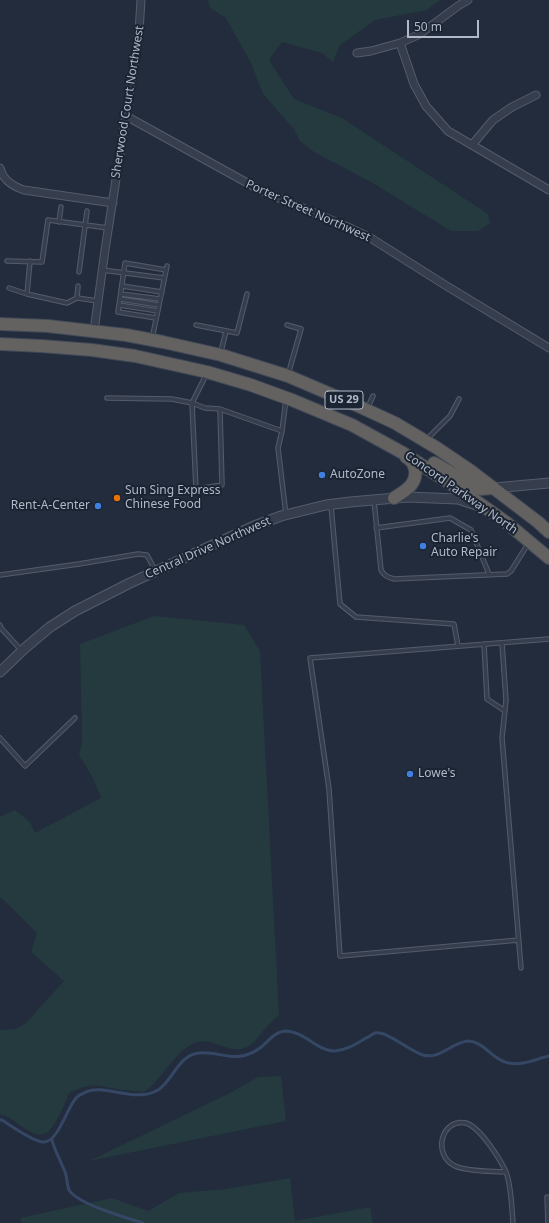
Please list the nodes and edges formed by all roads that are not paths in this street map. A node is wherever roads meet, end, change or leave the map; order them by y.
1 (141, 0) edge
2 (468, 0) edge
3 (400, 43) junction
4 (356, 53) dead end
5 (536, 95) dead end
6 (126, 116) junction
7 (472, 145) junction
8 (0, 168) edge
9 (549, 190) edge
10 (112, 203) junction
11 (61, 207) dead end
12 (87, 211) dead end
13 (59, 222) junction
14 (86, 225) junction
15 (108, 228) junction
16 (7, 261) dead end
17 (30, 261) junction
18 (102, 270) junction
19 (80, 272) dead end
20 (124, 272) junction
21 (164, 278) junction
22 (78, 286) dead end
23 (122, 286) junction
24 (9, 288) dead end
25 (162, 292) junction
26 (27, 294) junction
27 (121, 294) junction
28 (247, 294) dead end
29 (77, 298) junction
30 (120, 299) junction
31 (160, 299) junction
32 (98, 301) junction
33 (119, 305) junction
34 (159, 305) junction
35 (158, 310) junction
36 (156, 318) junction
37 (0, 324) edge
38 (196, 324) dead end
39 (287, 325) dead end
40 (226, 330) junction
41 (94, 331) junction
42 (107, 332) junction
43 (152, 340) junction
44 (0, 344) edge
45 (549, 348) edge
46 (92, 350) junction
47 (104, 352) junction
48 (221, 355) junction
49 (207, 372) junction
50 (288, 376) junction
51 (373, 396) dead end
52 (107, 398) dead end
53 (286, 398) junction
54 (459, 399) dead end
55 (192, 403) junction
56 (220, 409) junction
57 (366, 410) junction
58 (352, 425) junction
59 (282, 431) junction
60 (425, 441) junction
61 (403, 452) junction
62 (549, 483) edge
63 (494, 488) junction
64 (394, 498) junction
65 (374, 500) junction
66 (331, 504) junction
67 (489, 510) junction
68 (286, 515) junction
69 (376, 528) junction
70 (549, 532) edge
71 (530, 541) junction
72 (549, 558) edge
73 (155, 571) junction
74 (489, 574) junction
75 (0, 575) edge
76 (0, 625) edge
77 (549, 639) edge
78 (502, 643) junction
79 (484, 644) junction
80 (458, 646) junction
81 (22, 651) junction
82 (0, 672) edge
83 (505, 711) junction
84 (75, 718) dead end
85 (0, 738) edge
86 (519, 940) junction
87 (521, 968) dead end
88 (506, 1172) junction
89 (546, 1197) dead end
90 (513, 1223) edge
91 (548, 1223) edge

1 - 6 street, Sherwood Court Northwest
2 - 3 street
3 - 4 street
3 - 7 street
5 - 7 street
6 - 10 street, Sherwood Court Northwest
6 - 45 street, Porter Street Northwest
7 - 9 street
8 - 10 street
10 - 15 street, Sherwood Court Northwest
11 - 13 lane
12 - 14 lane
13 - 14 lane
13 - 17 lane
14 - 15 lane
14 - 19 lane
15 - 18 street, Sherwood Court Northwest
16 - 17 lane
17 - 26 lane
18 - 20 lane
18 - 32 street, Sherwood Court Northwest
20 - 21 lane
20 - 21 lane
20 - 23 lane
21 - 25 lane
22 - 29 lane
23 - 25 lane
23 - 27 lane
24 - 26 lane
25 - 31 lane
26 - 29 lane
27 - 30 lane
27 - 31 lane
28 - 40 lane
29 - 32 lane
30 - 33 lane
30 - 34 lane
31 - 34 lane
32 - 41 street, Sherwood Court Northwest
33 - 35 lane
33 - 36 lane
34 - 35 lane
35 - 36 lane
36 - 43 lane
37 - 41 highway, Concord Parkway North / US 29
38 - 40 lane
39 - 50 lane
40 - 48 lane
41 - 42 highway, Concord Parkway North / US 29
41 - 46 highway
42 - 43 highway, Concord Parkway North / US 29
42 - 47 highway
43 - 48 highway, Concord Parkway North / US 29
44 - 46 highway, Concord Parkway North / US 29
46 - 47 highway, Concord Parkway North / US 29
47 - 49 highway, Concord Parkway North / US 29
48 - 50 highway, Concord Parkway North / US 29
49 - 53 highway, Concord Parkway North / US 29
49 - 55 lane
50 - 57 highway, Concord Parkway North / US 29
51 - 57 lane
52 - 55 lane
53 - 58 highway, Concord Parkway North / US 29
53 - 59 lane
54 - 60 lane
55 - 56 lane
55 - 56 lane
56 - 59 lane
57 - 60 highway, Concord Parkway North / US 29
58 - 61 highway, Concord Parkway North / US 29
58 - 63 highway
59 - 68 lane
60 - 63 highway, Concord Parkway North / US 29
61 - 64 highway
61 - 67 highway, Concord Parkway North / US 29
62 - 63 street
63 - 70 highway, Concord Parkway North / US 29
64 - 65 street, Central Drive Northwest
64 - 67 street, Central Drive Northwest
65 - 66 street, Central Drive Northwest
65 - 69 lane
66 - 68 street, Central Drive Northwest
66 - 80 lane
67 - 71 highway, Concord Parkway North / US 29
68 - 73 street, Central Drive Northwest
69 - 74 lane
69 - 74 lane
71 - 72 highway, Concord Parkway North / US 29
71 - 74 lane
73 - 75 lane
73 - 81 street, Central Drive Northwest
76 - 81 lane
77 - 78 lane
78 - 79 lane
78 - 83 lane
79 - 80 lane
79 - 83 lane
80 - 86 lane
81 - 82 street, Central Drive Northwest
83 - 86 lane
84 - 85 lane
86 - 87 lane
88 - 88 lane
88 - 90 lane
89 - 91 lane

